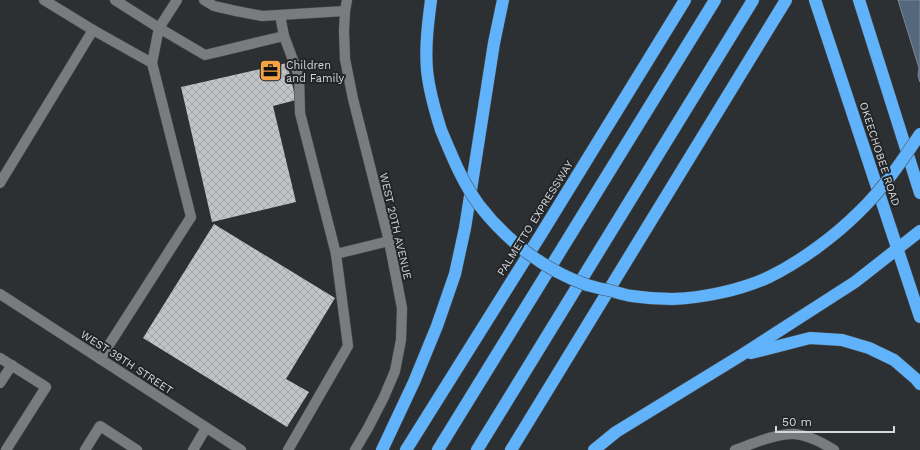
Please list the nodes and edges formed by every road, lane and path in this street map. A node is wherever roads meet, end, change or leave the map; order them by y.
1 (44, 0) edge
2 (115, 0) edge
3 (176, 0) edge
4 (204, 0) edge
5 (347, 0) edge
6 (431, 0) edge
7 (503, 0) edge
8 (685, 0) edge
9 (714, 0) edge
10 (753, 0) edge
11 (815, 0) edge
12 (858, 0) edge
13 (785, 3) edge
14 (344, 11) junction
15 (280, 15) junction
16 (160, 28) junction
17 (93, 30) junction
18 (284, 36) junction
19 (152, 63) junction
20 (920, 134) edge
21 (0, 183) edge
22 (920, 192) edge
23 (920, 231) edge
24 (389, 241) junction
25 (897, 249) junction
26 (336, 254) junction
27 (920, 288) edge
28 (2, 299) edge
29 (920, 317) edge
30 (740, 356) junction
31 (0, 358) edge
32 (100, 359) junction
33 (12, 365) junction
34 (0, 383) edge
35 (920, 384) edge
36 (206, 428) junction
37 (6, 450) edge
38 (85, 450) edge
39 (137, 450) edge
40 (192, 450) edge
41 (241, 450) edge
42 (288, 450) edge
43 (355, 450) edge
44 (382, 450) edge
45 (406, 450) edge
46 (438, 450) edge
47 (477, 450) edge
48 (511, 450) edge
49 (594, 450) edge
50 (735, 450) edge
51 (834, 450) edge

1 - 17 street
2 - 16 street
3 - 16 street
4 - 15 street
5 - 14 street, WEST 20TH AVENUE
6 - 20 highway, bridge
7 - 44 highway
8 - 45 highway, PALMETTO EXPRESSWAY
9 - 46 highway
10 - 47 highway
11 - 25 highway, OKEECHOBEE ROAD
12 - 22 highway
13 - 48 highway
14 - 15 street
14 - 24 street, WEST 20TH AVENUE
15 - 18 street
16 - 18 street
16 - 19 street
17 - 19 street
17 - 21 street
18 - 26 street
19 - 32 street
23 - 25 highway
24 - 26 street
24 - 43 street, WEST 20TH AVENUE
25 - 27 highway
25 - 29 highway, OKEECHOBEE ROAD
25 - 30 highway
26 - 42 street
28 - 32 street, WEST 39TH STREET
30 - 35 highway
30 - 49 highway
31 - 33 street
32 - 36 street, WEST 39TH STREET
33 - 34 street
33 - 37 street
36 - 40 street
36 - 41 street, WEST 39TH STREET
38 - 39 street
50 - 51 street

